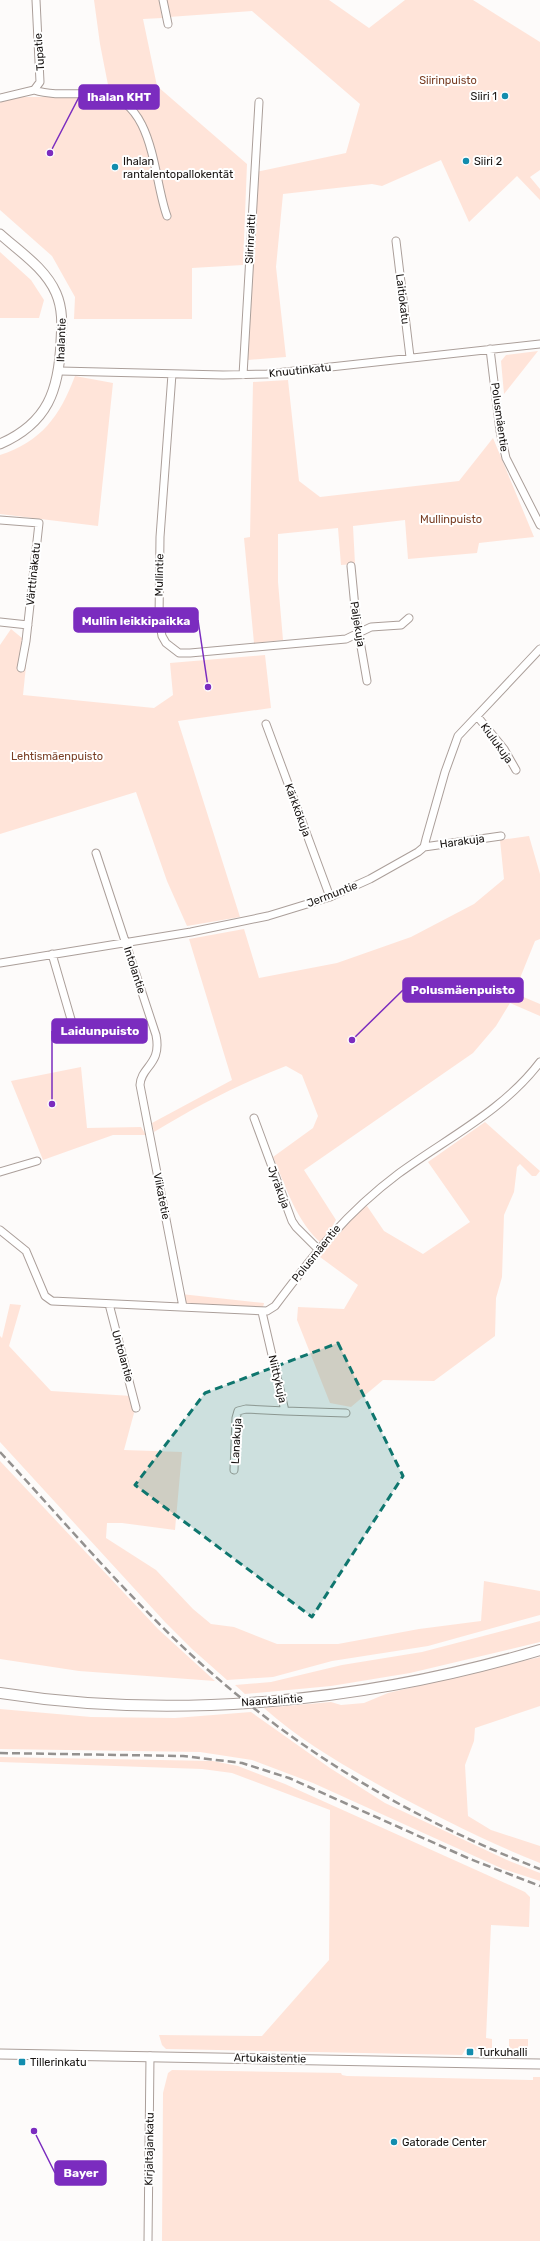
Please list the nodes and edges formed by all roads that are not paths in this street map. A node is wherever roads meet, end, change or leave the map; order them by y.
1 (36, 0) edge
2 (163, 0) edge
3 (168, 24) dead end
4 (34, 90) junction
5 (0, 98) edge
6 (259, 102) dead end
7 (167, 216) dead end
8 (0, 234) edge
9 (396, 241) dead end
10 (540, 344) edge
11 (490, 349) junction
12 (410, 357) junction
13 (60, 371) junction
14 (172, 374) junction
15 (243, 375) junction
16 (0, 444) edge
17 (0, 520) edge
18 (540, 525) edge
19 (351, 566) dead end
20 (409, 618) dead end
21 (0, 622) edge
22 (28, 625) junction
23 (359, 633) junction
24 (540, 649) edge
25 (21, 668) dead end
26 (367, 681) dead end
27 (477, 716) junction
28 (266, 724) dead end
29 (516, 770) dead end
30 (501, 836) dead end
31 (424, 846) junction
32 (96, 853) dead end
33 (330, 897) junction
34 (126, 942) junction
35 (52, 954) junction
36 (0, 963) edge
37 (76, 1033) dead end
38 (540, 1062) edge
39 (140, 1085) joint
40 (254, 1118) dead end
41 (37, 1161) dead end
42 (0, 1172) edge
43 (0, 1230) edge
44 (318, 1249) junction
45 (109, 1304) junction
46 (183, 1307) junction
47 (262, 1312) junction
48 (136, 1408) dead end
49 (285, 1411) junction
50 (346, 1413) dead end
51 (234, 1470) dead end
52 (540, 1650) edge
53 (0, 1693) edge
54 (0, 2054) edge
55 (150, 2056) junction
56 (540, 2064) edge
57 (148, 2241) edge

1 - 4 street, Tupatie
2 - 3 street
4 - 5 street
4 - 7 street
6 - 15 street, Siirinraitti
8 - 13 street, Ihalantie
9 - 12 street, Laitiokatu
10 - 11 street, Knuutinkatu
11 - 12 street, Knuutinkatu
11 - 18 street, Polusmäentie
12 - 15 street, Knuutinkatu
13 - 14 street, Knuutinkatu
13 - 16 street, Ihalantie
14 - 15 street, Knuutinkatu
14 - 23 street, Mullintie
17 - 22 street, Värttinäkatu
19 - 23 street, Paljekuja
20 - 23 street, Mullintie
21 - 22 street
22 - 25 street, Värttinäkatu
23 - 26 street, Paljekuja
24 - 27 street
27 - 29 street, Kiulukuja
27 - 31 street
28 - 33 street, Kärkkökuja
30 - 31 street, Harakuja
31 - 33 street, Jermuntie
32 - 34 street, Intolantie
33 - 34 street, Jermuntie
34 - 35 street, Jermuntie
34 - 39 street, Intolantie
35 - 36 street, Jermuntie
35 - 37 street
38 - 44 street, Polusmäentie
39 - 46 street, Viikatetie
40 - 44 street, Jyräkuja
41 - 42 street
43 - 45 street
44 - 47 street, Polusmäentie
45 - 46 street
45 - 48 street, Untolantie
46 - 47 street
47 - 49 street, Niittykuja
49 - 50 street, Niittykuja
49 - 51 street, Lanakuja
52 - 53 main road, Naantalintie
54 - 55 street, Artukaistentie
55 - 56 street, Artukaistentie
55 - 57 street, Kirjaltajankatu

